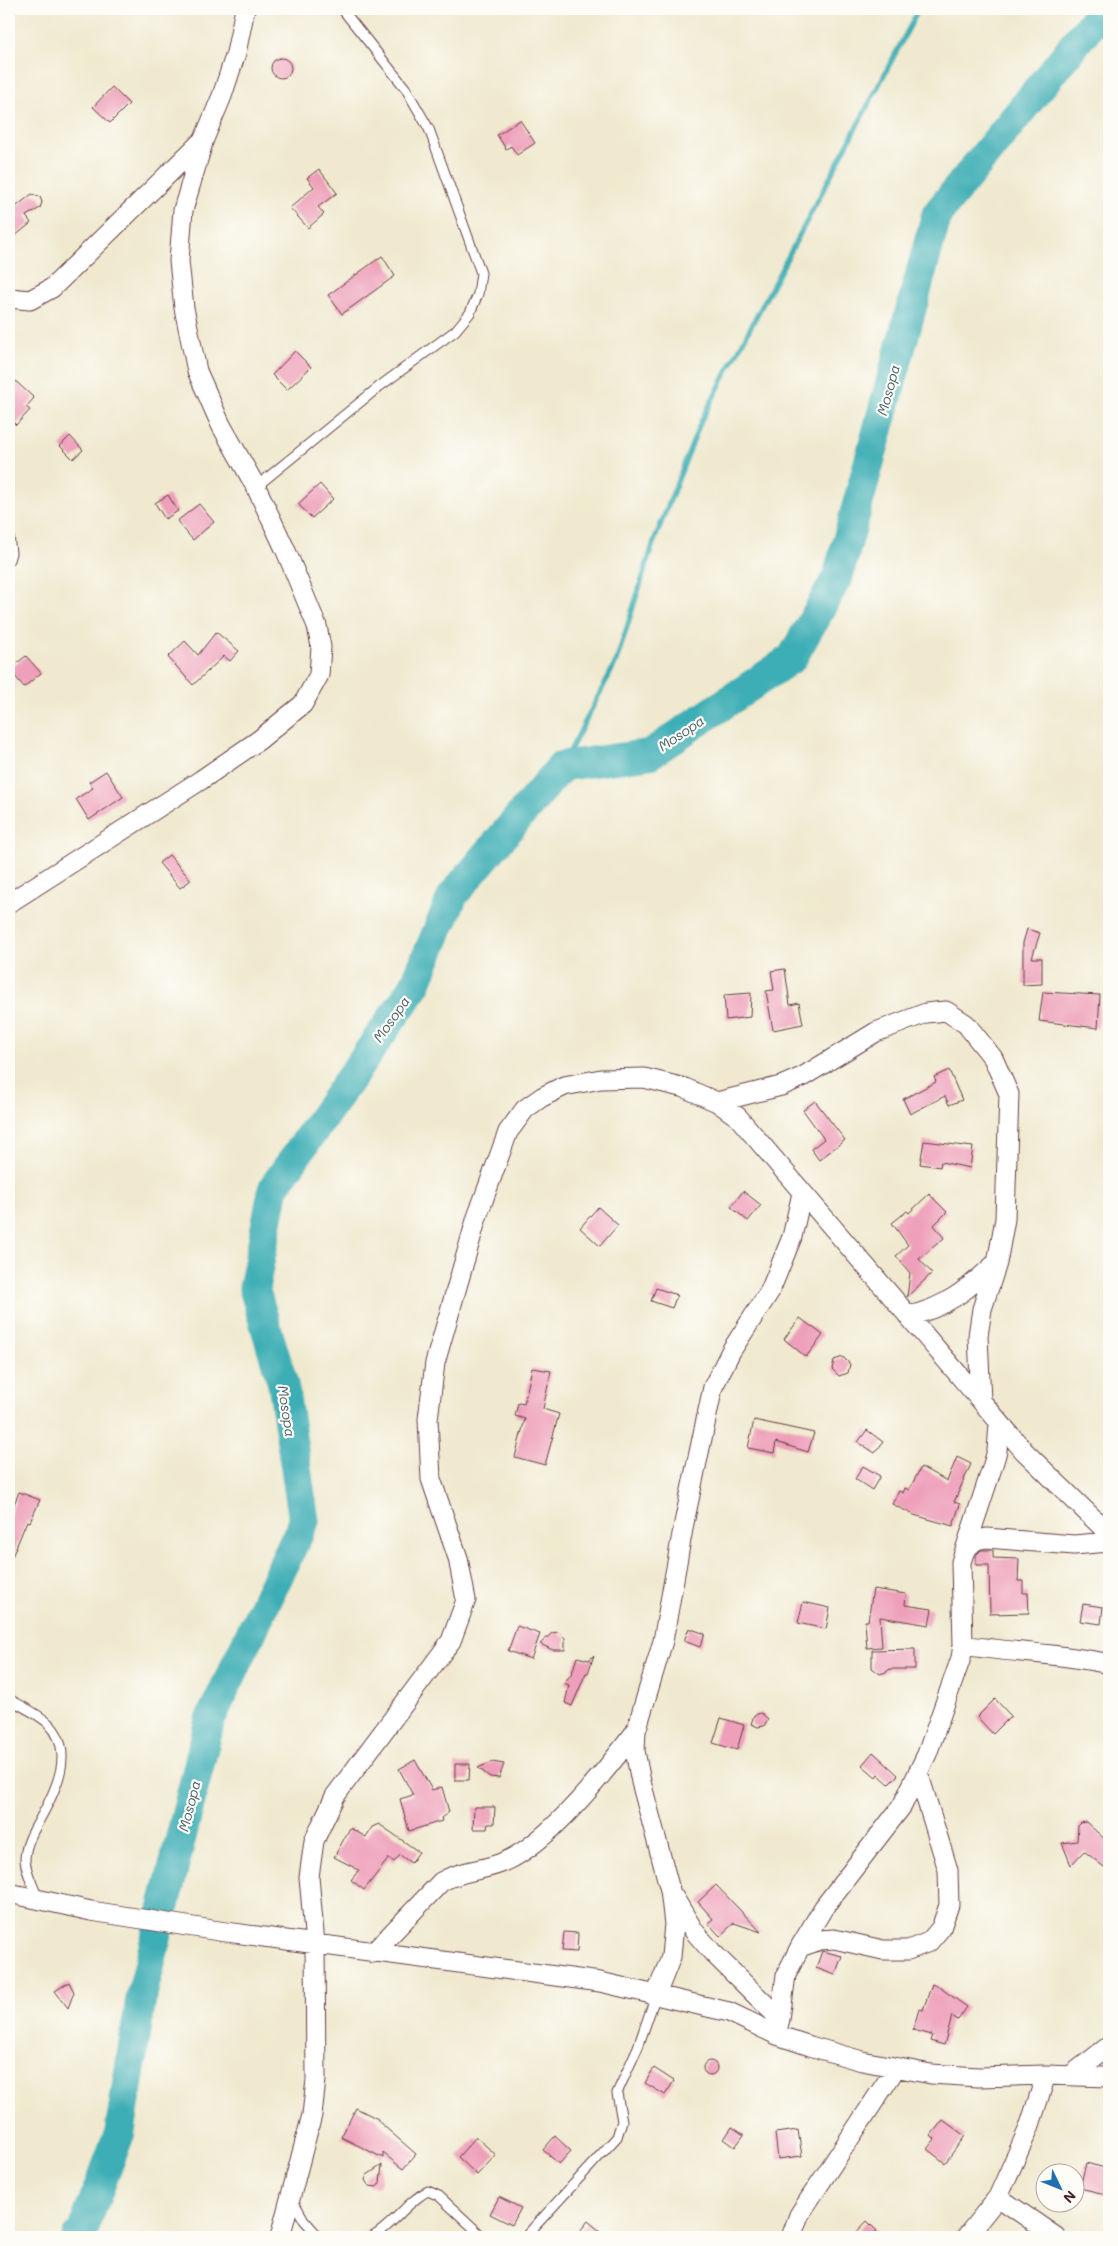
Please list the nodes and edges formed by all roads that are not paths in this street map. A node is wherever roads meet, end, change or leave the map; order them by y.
1 (245, 9) edge
2 (342, 9) edge
3 (204, 140) junction
4 (9, 298) edge
5 (256, 487) junction
6 (9, 536) edge
7 (9, 560) edge
8 (9, 903) edge
9 (717, 1102) junction
10 (802, 1193) junction
11 (997, 1262) junction
12 (908, 1316) junction
13 (981, 1401) junction
14 (999, 1423) junction
15 (1109, 1530) edge
16 (1109, 1542) edge
17 (966, 1549) junction
18 (963, 1645) junction
19 (1109, 1664) edge
20 (9, 1698) edge
21 (636, 1731) junction
22 (918, 1772) junction
23 (670, 1890) junction
24 (9, 1892) edge
25 (38, 1899) junction
26 (315, 1944) junction
27 (800, 1948) junction
28 (373, 1953) junction
29 (656, 1994) junction
30 (778, 2027) junction
31 (1109, 2046) edge
32 (896, 2068) junction
33 (1046, 2075) junction
34 (1070, 2076) junction
35 (1109, 2078) edge
36 (291, 2197) junction
37 (998, 2197) junction
38 (280, 2237) edge
39 (319, 2237) edge
40 (372, 2237) edge
41 (483, 2237) edge
42 (525, 2237) edge
43 (791, 2237) edge
44 (966, 2237) edge
45 (1056, 2237) edge

1 - 3 street
2 - 5 lane
3 - 4 street
3 - 5 street
5 - 8 street
6 - 7 lane
9 - 10 street
9 - 11 street
9 - 26 street
10 - 12 street
10 - 21 street
11 - 12 street
11 - 13 street
12 - 13 street
13 - 14 street
14 - 15 street
14 - 17 street
16 - 17 street
17 - 18 street
18 - 19 street
18 - 22 street
20 - 25 lane
21 - 23 street
21 - 28 street
22 - 27 street
22 - 27 street
23 - 29 street
23 - 30 street
24 - 25 street
25 - 26 street
26 - 28 street
26 - 36 street
27 - 30 street
28 - 29 street
29 - 30 street
29 - 42 lane
30 - 32 street
31 - 34 street
32 - 33 street
32 - 43 street
33 - 34 street
33 - 37 street
34 - 35 street
36 - 38 street
36 - 39 lane
37 - 44 street
37 - 45 street
40 - 41 lane

